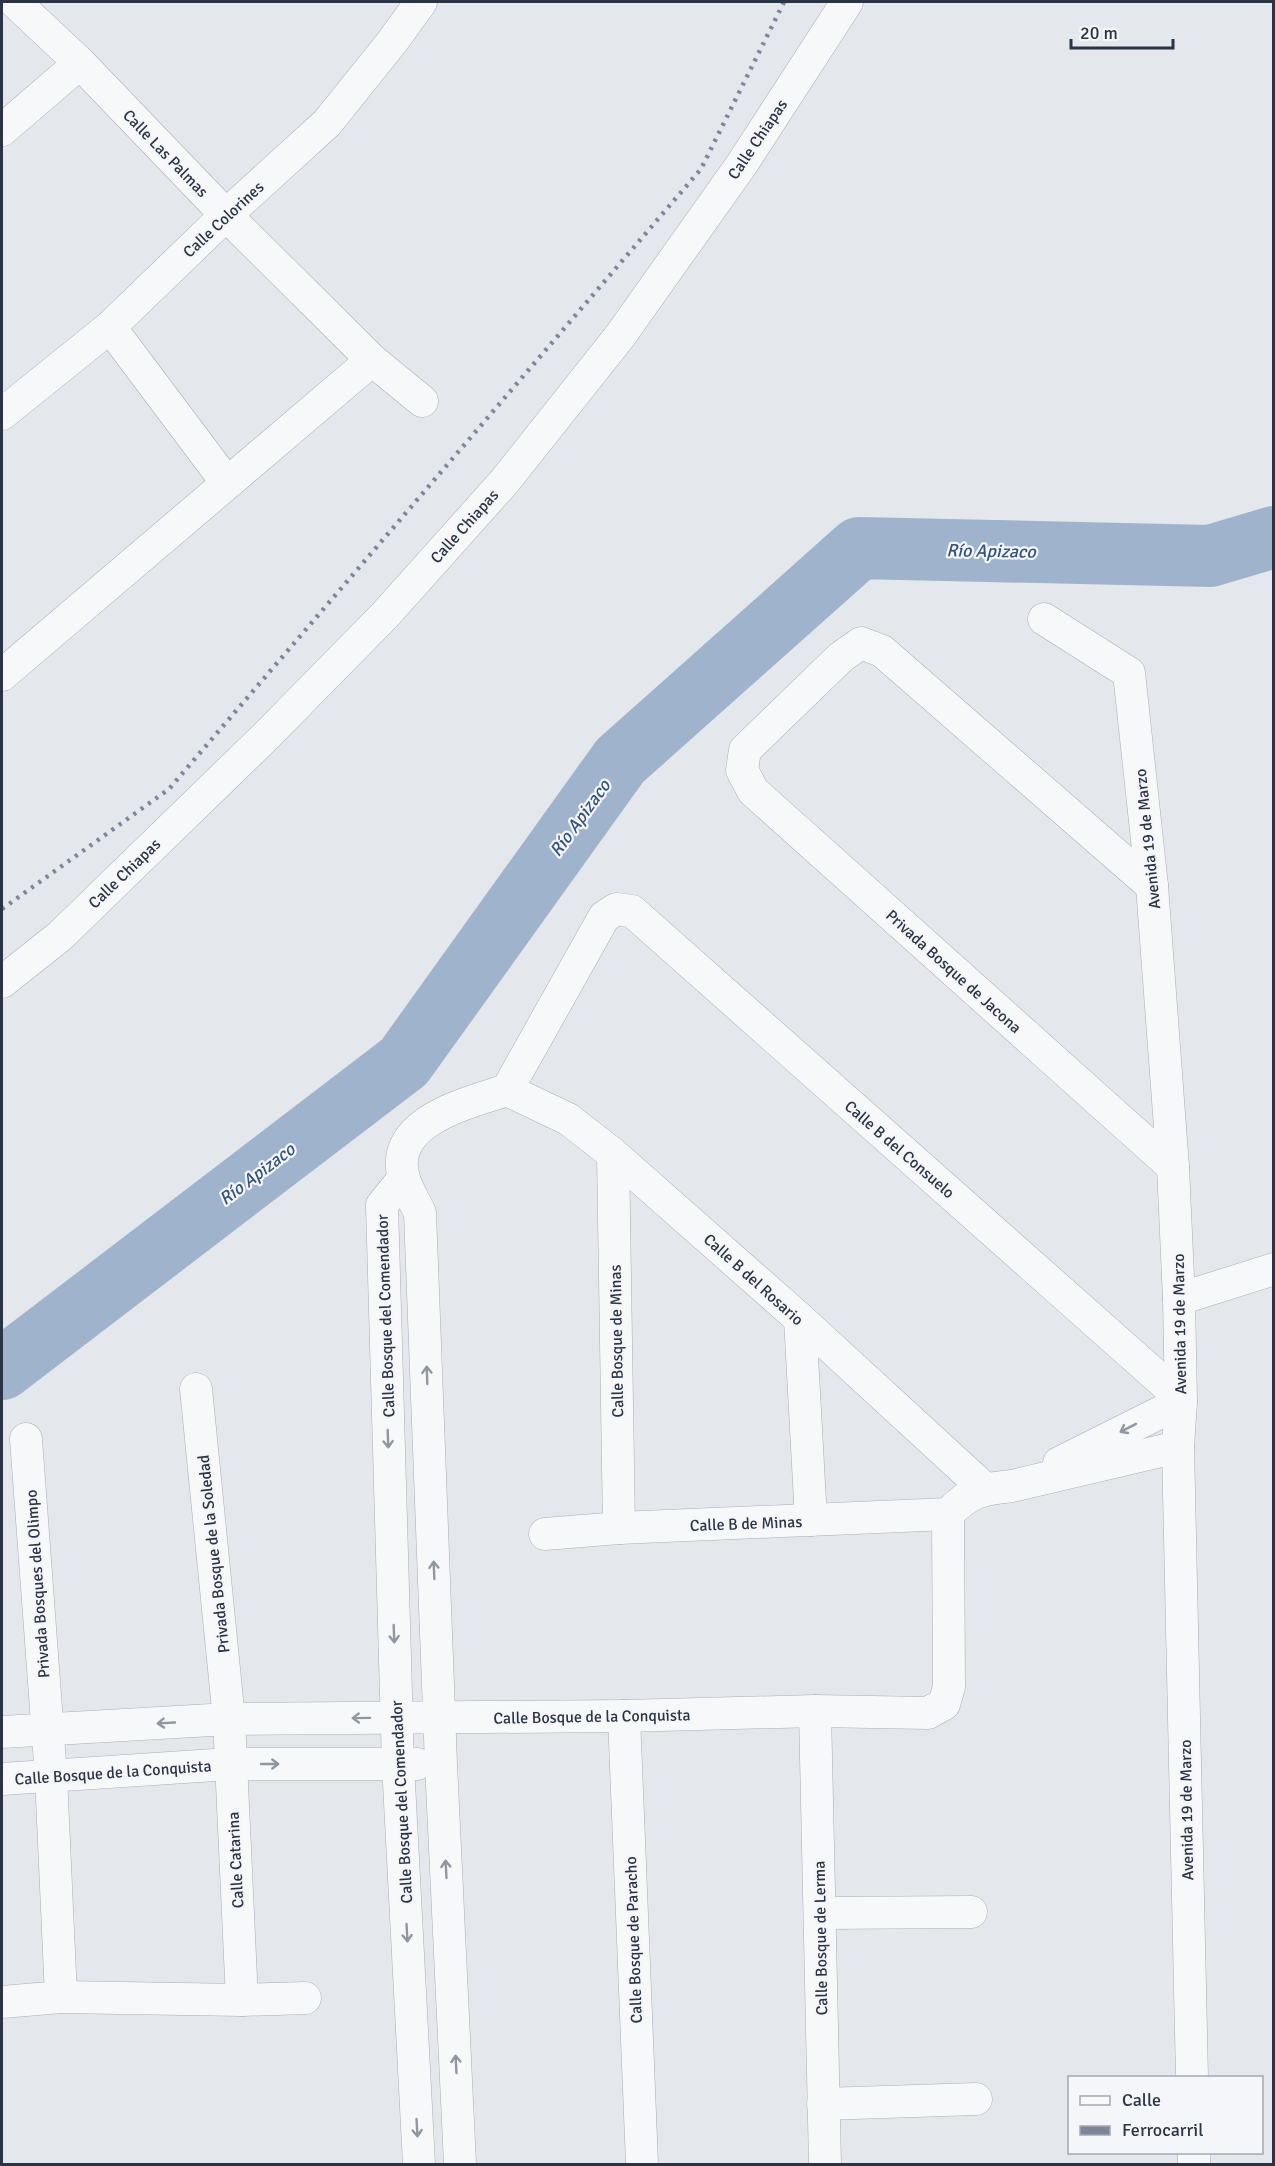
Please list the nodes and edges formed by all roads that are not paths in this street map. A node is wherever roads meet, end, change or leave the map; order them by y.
1 (15, 2) edge
2 (421, 2) edge
3 (847, 2) edge
4 (80, 63) junction
5 (2, 130) edge
6 (226, 215) junction
7 (110, 327) junction
8 (372, 360) junction
9 (422, 401) dead end
10 (2, 414) edge
11 (227, 483) junction
12 (1044, 619) dead end
13 (2, 675) edge
14 (1152, 886) junction
15 (2, 982) edge
16 (507, 1090) junction
17 (613, 1154) junction
18 (1173, 1167) junction
19 (404, 1178) junction
20 (1274, 1269) edge
21 (1179, 1299) junction
22 (800, 1319) junction
23 (196, 1389) dead end
24 (1181, 1399) junction
25 (26, 1439) dead end
26 (1178, 1447) junction
27 (999, 1487) junction
28 (948, 1514) junction
29 (811, 1520) junction
30 (619, 1528) junction
31 (545, 1534) dead end
32 (815, 1711) junction
33 (624, 1716) junction
34 (396, 1718) junction
35 (229, 1719) junction
36 (440, 1719) junction
37 (47, 1728) junction
38 (2, 1732) edge
39 (230, 1764) junction
40 (398, 1764) junction
41 (441, 1764) junction
42 (51, 1776) junction
43 (2, 1779) edge
44 (971, 1912) dead end
45 (820, 1913) junction
46 (62, 1997) junction
47 (305, 1998) dead end
48 (242, 2000) junction
49 (2, 2002) edge
50 (1192, 2076) edge
51 (976, 2099) dead end
52 (823, 2104) junction
53 (419, 2164) edge
54 (460, 2164) edge
55 (642, 2164) edge
56 (825, 2164) edge

1 - 4 street, Calle Las Palmas
2 - 6 street, Calle Colorines
3 - 15 street, Calle Chiapas
4 - 5 street
4 - 6 street, Calle Las Palmas
6 - 7 street, Calle Colorines
6 - 8 street, Calle Las Palmas
7 - 10 street, Calle Colorines
7 - 11 street
8 - 9 street, Calle Las Palmas
8 - 11 street
11 - 13 street
12 - 14 street, Avenida 19 de Marzo
14 - 18 street, Avenida 19 de Marzo
14 - 18 street, Privada Bosque de Jacona
16 - 17 street, Calle B del Rosario
16 - 19 street
16 - 24 street, Calle B del Consuelo
17 - 22 street, Calle B del Rosario
17 - 30 street, Calle Bosque de Minas
18 - 21 street, Avenida 19 de Marzo
19 -> 34 street, Calle Bosque del Comendador
36 -> 19 street
20 - 21 street
21 - 24 street, Avenida 19 de Marzo
22 - 27 street, Calle B del Rosario
22 - 29 street
23 - 35 street, Privada Bosque de la Soledad
24 - 26 street, Avenida 19 de Marzo
24 -> 27 street
25 - 37 street, Privada Bosques del Olimpo
26 - 27 street
26 - 50 street, Avenida 19 de Marzo
27 - 28 street
28 - 29 street, Calle B de Minas
28 - 32 street, Calle Bosque de la Conquista
29 - 30 street, Calle B de Minas
30 - 31 street, Calle B de Minas
32 - 33 street, Calle Bosque de la Conquista
32 - 45 street, Calle Bosque de Lerma
33 - 36 street, Calle Bosque de la Conquista
33 - 55 street, Calle Bosque de Paracho
34 -> 35 street, Calle Bosque de la Conquista
34 - 36 street, Calle Bosque de la Conquista
34 - 40 street, Calle Bosque del Comendador
35 -> 37 street, Calle Bosque de la Conquista
35 - 39 street, Calle Catarina
36 - 41 street
37 - 38 street, Calle Bosque de la Conquista
37 - 42 street
39 -> 40 street, Calle Bosque de la Conquista
39 - 42 street, Calle Bosque de la Conquista
39 - 48 street, Calle Catarina
40 - 41 street, Calle Bosque de la Conquista
40 -> 53 street, Calle Bosque del Comendador
54 -> 41 street
42 - 43 street, Calle Bosque de la Conquista
42 - 46 street
44 - 45 street
45 - 52 street, Calle Bosque de Lerma
46 - 48 street
46 - 49 street
47 - 48 street
51 - 52 street
52 - 56 street, Calle Bosque de Lerma

